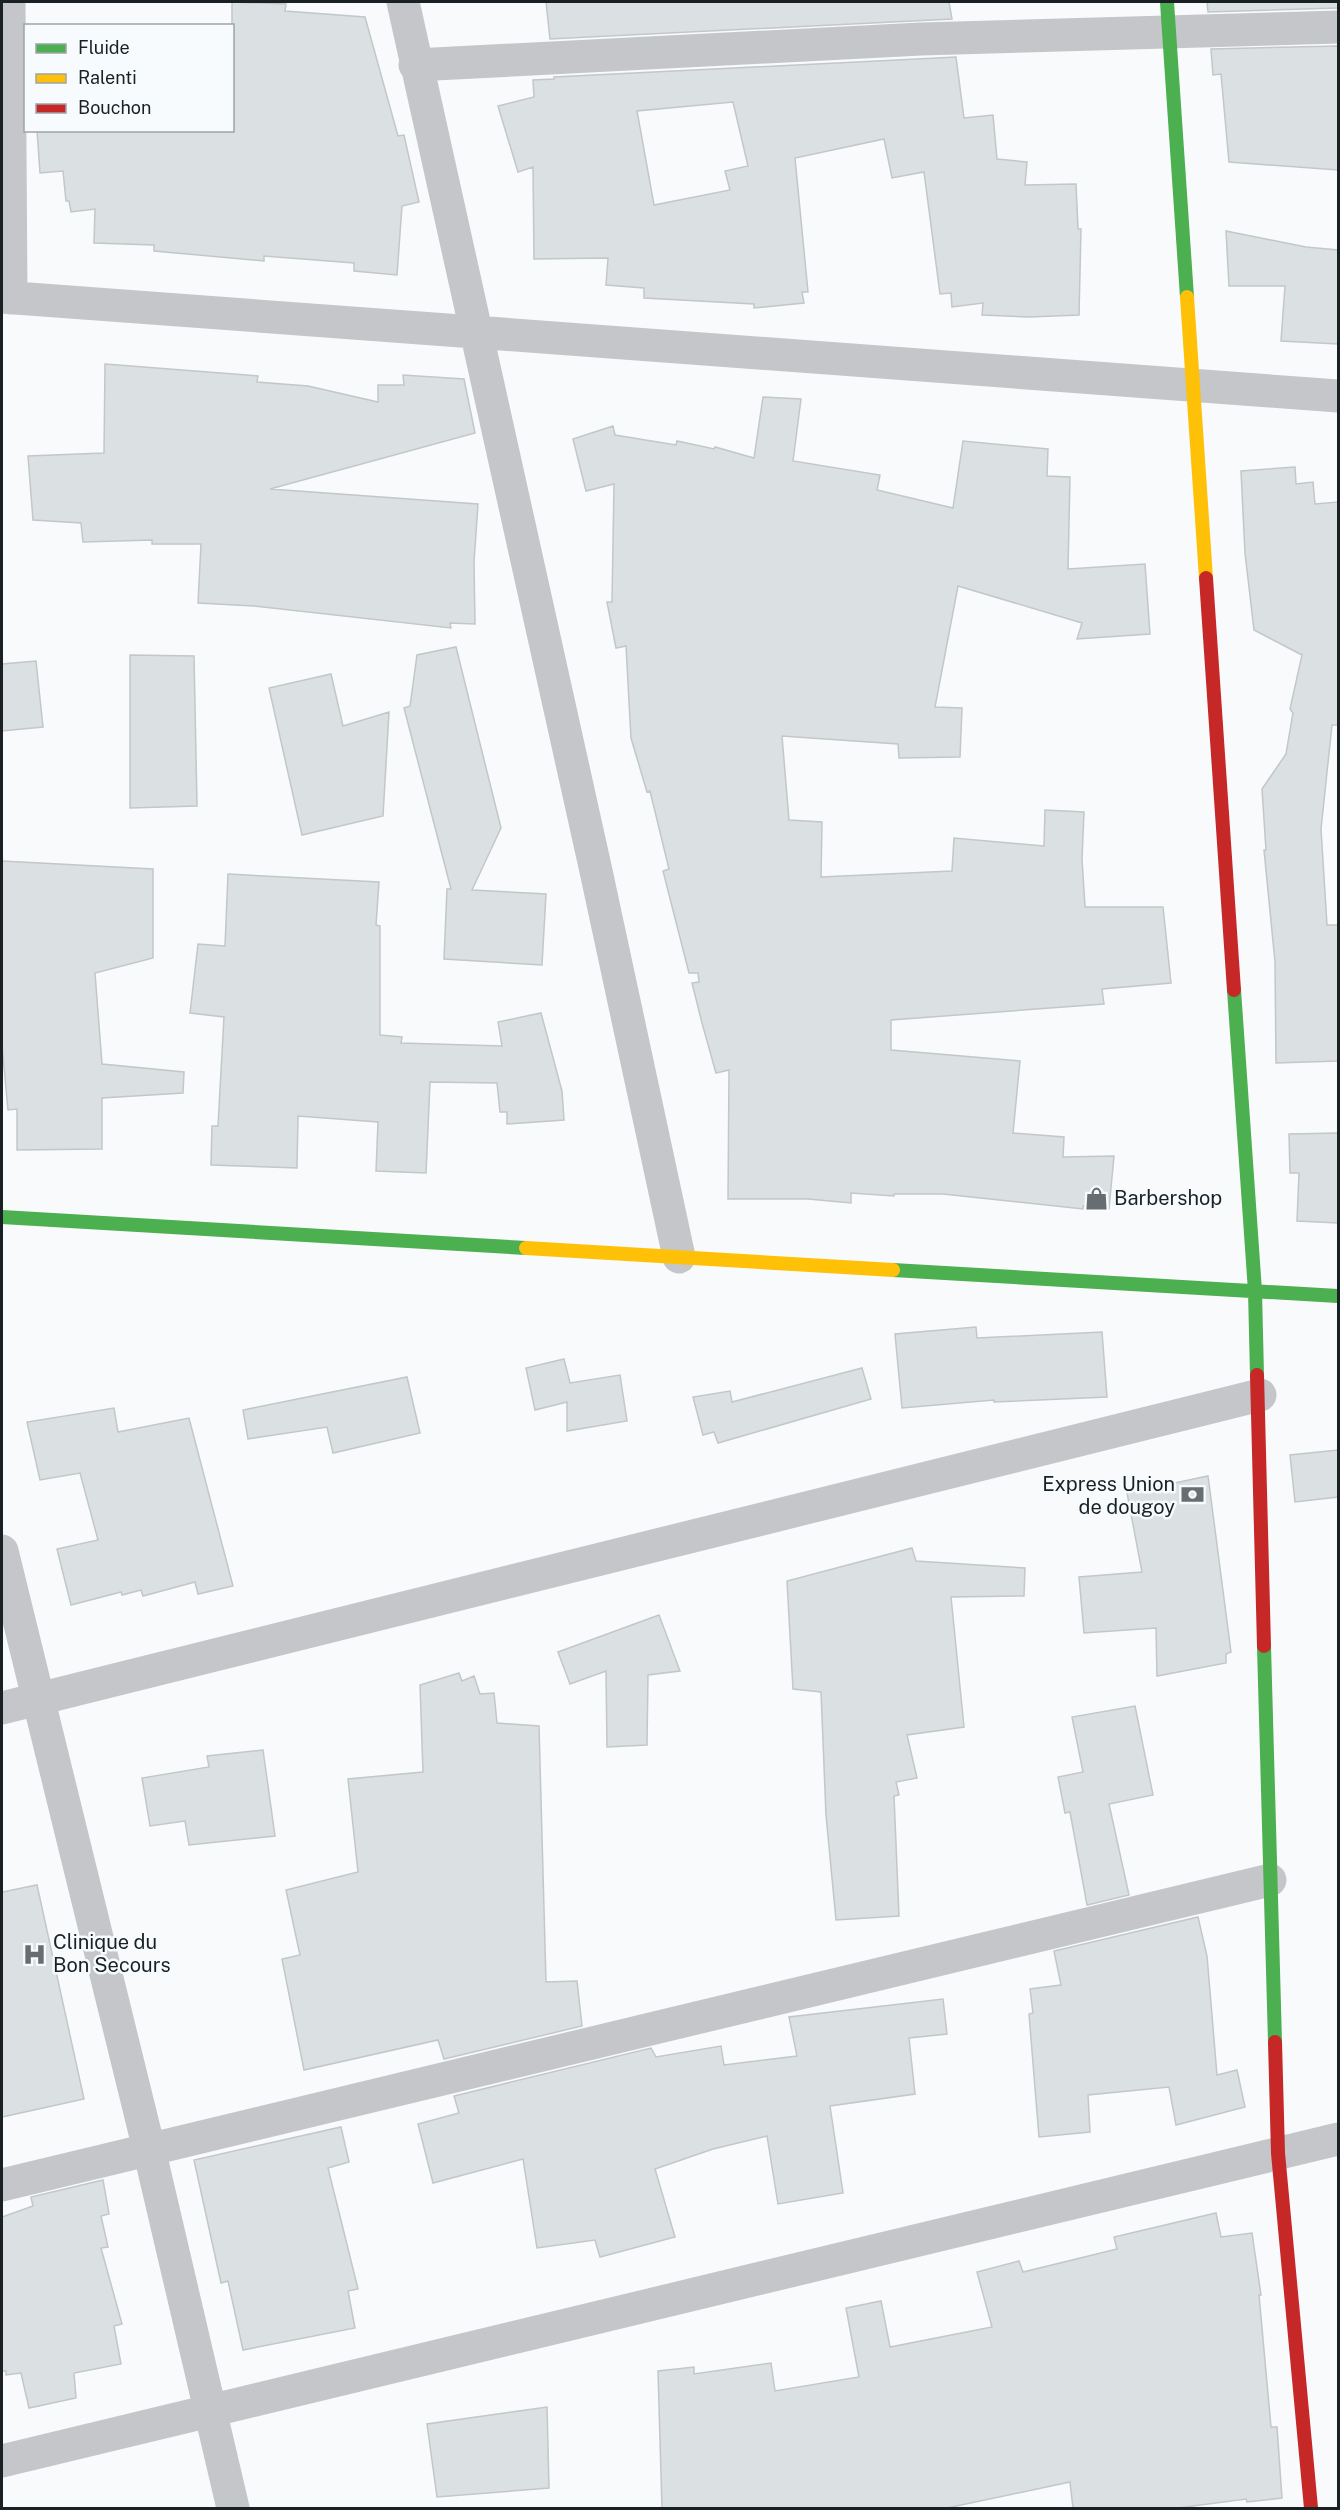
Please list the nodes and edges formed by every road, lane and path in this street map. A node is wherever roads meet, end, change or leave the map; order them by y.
1 (9, 2) edge
2 (403, 2) edge
3 (1168, 17) edge
4 (1338, 27) edge
5 (415, 65) junction
6 (6, 298) edge
7 (475, 333) junction
8 (1194, 386) junction
9 (1338, 396) edge
10 (2, 1217) edge
11 (679, 1257) junction
12 (1256, 1291) junction
13 (1338, 1296) edge
14 (1260, 1395) junction
15 (2, 1551) edge
16 (37, 1698) junction
17 (2, 1708) edge
18 (1270, 1880) junction
19 (1338, 2139) edge
20 (149, 2149) junction
21 (1278, 2153) junction
22 (2, 2185) edge
23 (209, 2412) junction
24 (2, 2461) edge
25 (233, 2508) edge
26 (1311, 2508) edge

1 - 6 street
2 - 5 street
3 - 4 street
3 - 5 street
3 - 8 street
5 - 7 street
6 - 7 street
7 - 8 street
7 - 11 street
8 - 9 street
8 - 12 street
10 - 11 street
11 - 12 street
12 - 13 street
12 - 14 street
14 - 16 street
14 - 18 street
15 - 16 street
16 - 17 street
16 - 20 street
18 - 20 street
18 - 21 street
19 - 21 street
20 - 22 street
20 - 23 street
21 - 23 street
21 - 26 street
23 - 24 street
23 - 25 street

